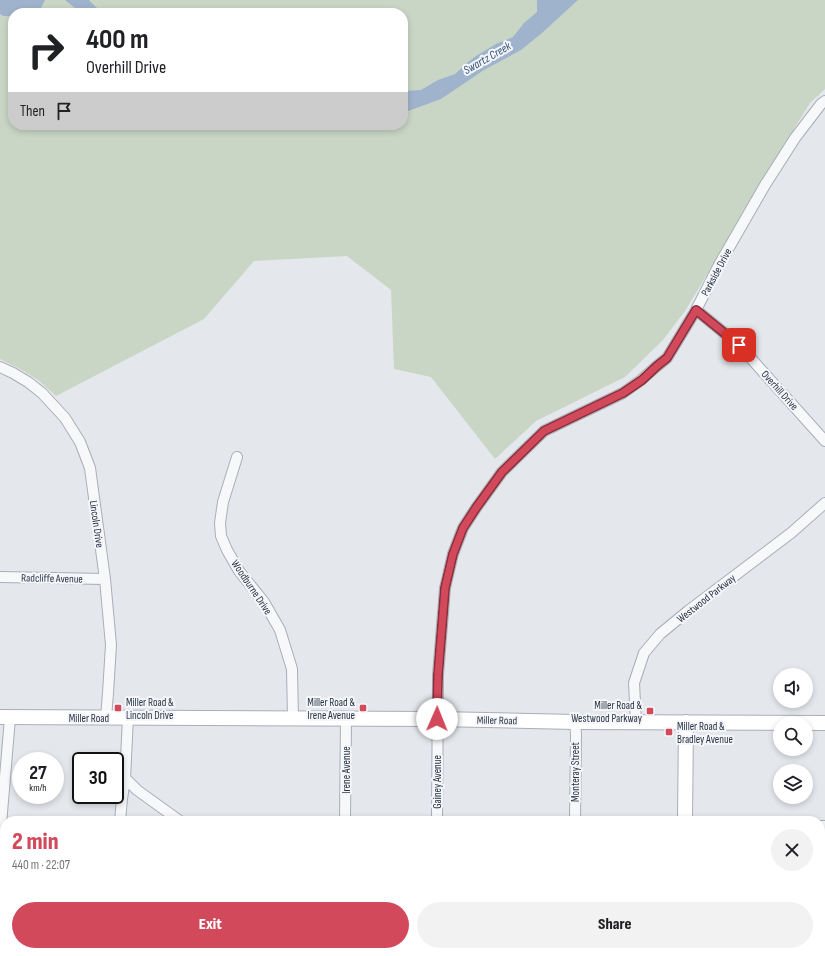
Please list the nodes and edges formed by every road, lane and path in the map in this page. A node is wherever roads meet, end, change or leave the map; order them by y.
1 (825, 100) edge
2 (696, 310) junction
3 (0, 367) edge
4 (825, 441) edge
5 (237, 457) dead end
6 (825, 503) edge
7 (0, 577) edge
8 (105, 579) junction
9 (5, 718) edge
10 (106, 718) junction
11 (128, 718) junction
12 (293, 719) junction
13 (346, 719) junction
14 (437, 719) junction
15 (575, 722) junction
16 (636, 722) junction
17 (686, 722) junction
18 (825, 723) edge
19 (125, 778) junction
20 (1, 816) edge
21 (120, 816) edge
22 (173, 816) edge
23 (346, 816) edge
24 (437, 816) edge
25 (575, 816) edge
26 (685, 816) edge

1 - 2 street, Parkside Drive
2 - 4 street, Overhill Drive
2 - 14 street, Parkside Drive
3 - 8 street, Lincoln Drive
5 - 12 street, Woodburne Drive
6 - 16 street, Westwood Parkway
7 - 8 street, Radcliffe Avenue
8 - 10 street, Lincoln Drive
9 - 10 main road, Miller Road
9 - 20 street
10 - 11 main road, Miller Road
11 - 12 main road, Miller Road
11 - 19 street
12 - 13 main road, Miller Road
13 - 14 main road, Miller Road
13 - 23 street, Irene Avenue
14 - 15 main road, Miller Road
14 - 24 street, Gainey Avenue
15 - 16 main road, Miller Road
15 - 25 street, Monteray Street
16 - 17 main road, Miller Road
17 - 18 main road, Miller Road
17 - 26 main road
19 - 21 street
19 - 22 street

